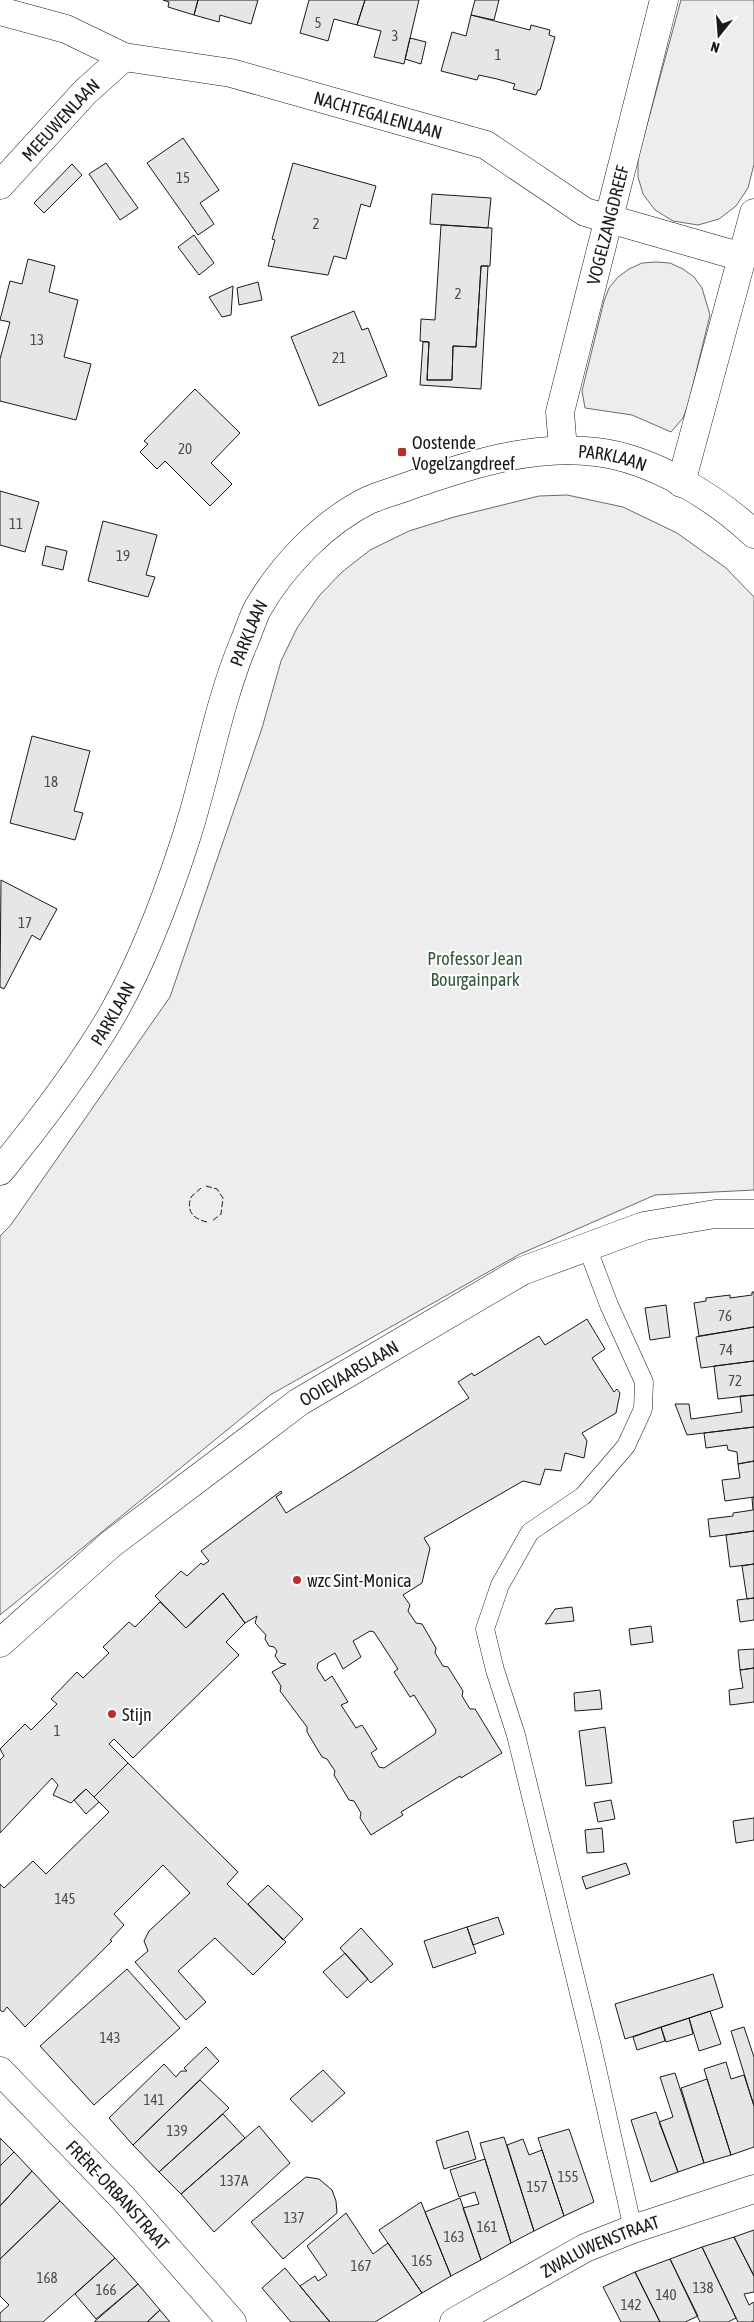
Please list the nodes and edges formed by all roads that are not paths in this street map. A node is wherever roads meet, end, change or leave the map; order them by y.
1 (664, 0) edge
2 (0, 11) edge
3 (124, 58) junction
4 (0, 185) edge
5 (754, 213) edge
6 (608, 220) junction
7 (742, 258) junction
8 (563, 450) junction
9 (681, 483) junction
10 (754, 534) edge
11 (0, 1171) edge
12 (754, 1214) edge
13 (587, 1247) junction
14 (0, 1643) edge
15 (0, 2071) edge
16 (754, 2189) edge
17 (633, 2229) junction
18 (232, 2322) edge
19 (454, 2322) edge

1 - 6 street, VOGELZANGDREEF
2 - 3 street, NACHTEGALENLAAN
3 - 4 street, MEEUWENLAAN
3 - 6 street, NACHTEGALENLAAN
5 - 7 street
6 - 7 street, NACHTEGALENLAAN
6 - 8 street, VOGELZANGDREEF
7 - 9 street
8 - 9 street, PARKLAAN
8 - 11 street, PARKLAAN
9 - 10 street, PARKLAAN
12 - 13 street, OOIEVAARSLAAN
13 - 14 street, OOIEVAARSLAAN
13 - 17 lane
15 - 18 street, FRÈRE-ORBANSTRAAT
16 - 17 street, ZWALUWENSTRAAT
17 - 19 street, ZWALUWENSTRAAT

